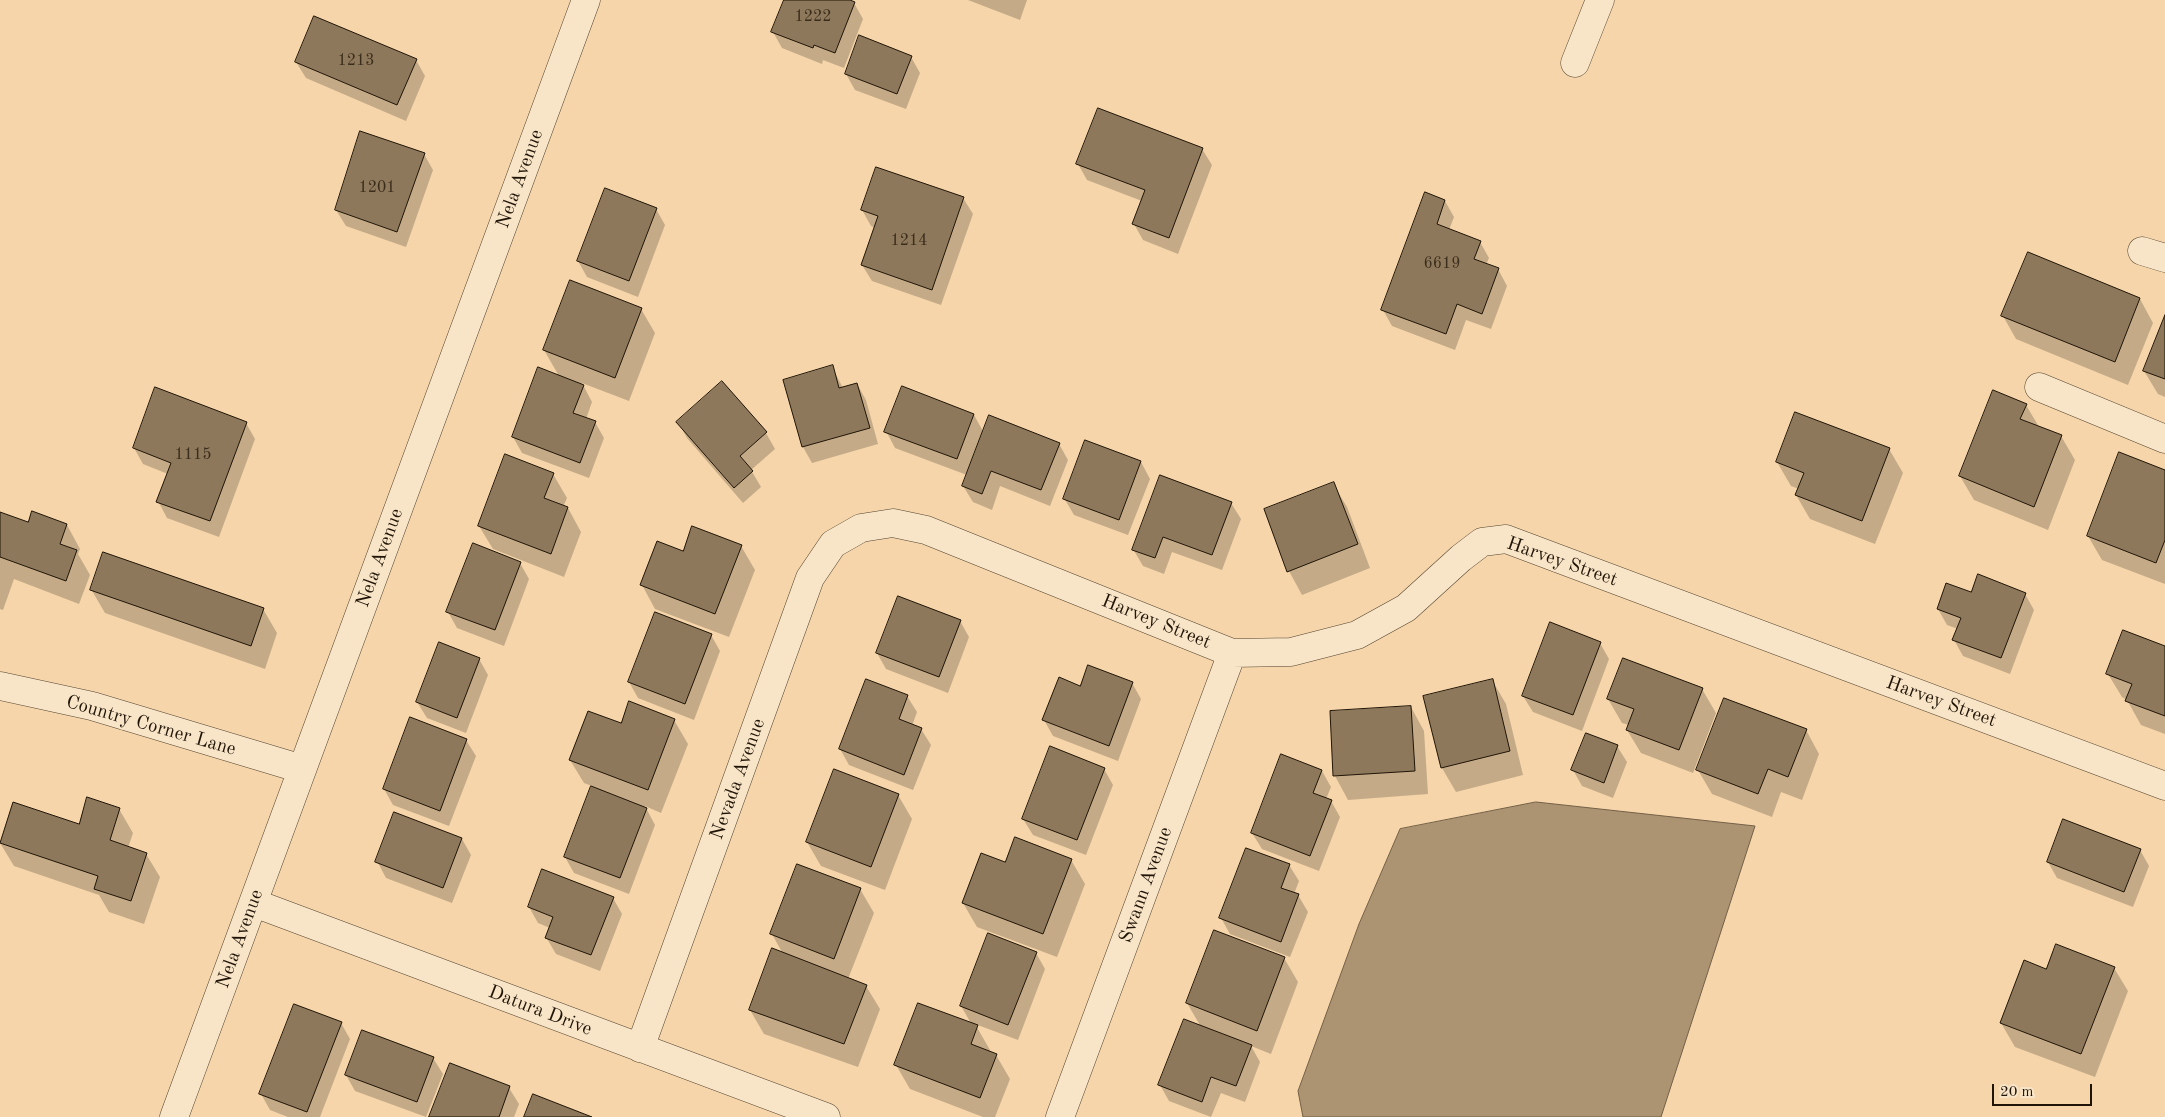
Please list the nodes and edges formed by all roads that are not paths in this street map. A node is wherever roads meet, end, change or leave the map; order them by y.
1 (586, 0) edge
2 (1600, 0) edge
3 (1575, 63) dead end
4 (2039, 387) dead end
5 (2165, 439) edge
6 (861, 528) joint
7 (1232, 652) junction
8 (0, 686) edge
9 (302, 769) junction
10 (2165, 786) edge
11 (254, 904) junction
12 (640, 1048) junction
13 (174, 1117) edge
14 (826, 1117) edge
15 (1060, 1117) edge

1 - 9 street, Nela Avenue
2 - 3 street
4 - 5 street
6 - 7 street, Harvey Street
6 - 12 street, Nevada Avenue
7 - 10 street, Harvey Street
7 - 15 street, Swann Avenue
8 - 9 street, Country Corner Lane
9 - 11 street, Nela Avenue
11 - 12 street, Datura Drive
11 - 13 street, Nela Avenue
12 - 14 street, Datura Drive

